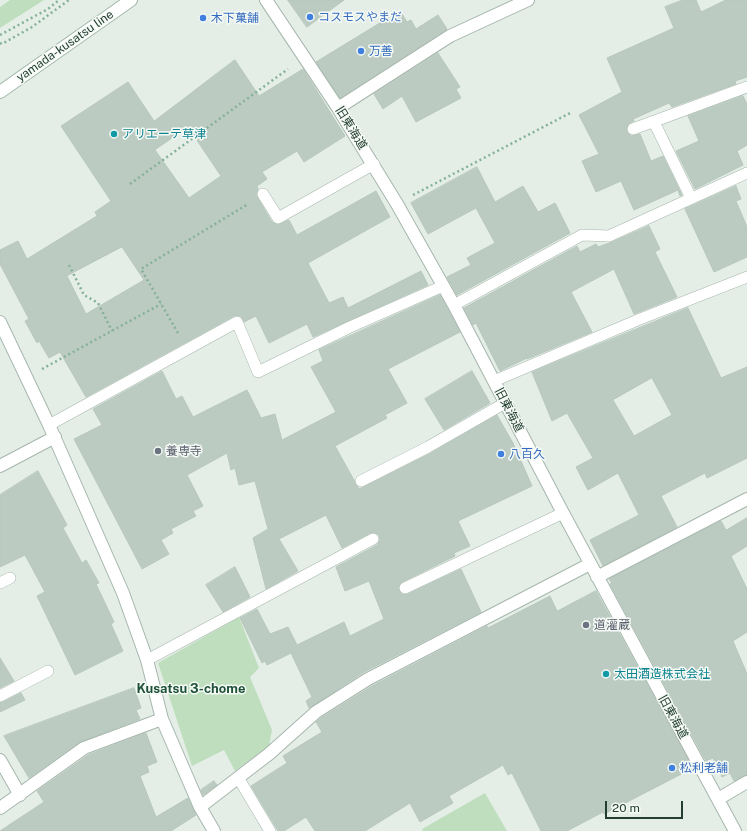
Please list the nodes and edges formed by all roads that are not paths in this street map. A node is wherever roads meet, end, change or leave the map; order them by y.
1 (131, 0) edge
2 (266, 0) edge
3 (528, 0) edge
4 (747, 87) edge
5 (0, 92) edge
6 (338, 108) junction
7 (654, 122) junction
8 (633, 129) dead end
9 (374, 164) junction
10 (747, 173) edge
11 (263, 194) road end
12 (691, 198) junction
13 (747, 278) edge
14 (443, 286) junction
15 (454, 305) junction
16 (0, 322) edge
17 (494, 381) junction
18 (505, 403) junction
19 (49, 425) junction
20 (55, 437) junction
21 (0, 466) edge
22 (361, 481) dead end
23 (747, 499) edge
24 (563, 513) junction
25 (373, 539) dead end
26 (590, 564) junction
27 (597, 577) junction
28 (405, 588) dead end
29 (147, 660) junction
30 (48, 671) dead end
31 (0, 696) edge
32 (162, 719) junction
33 (0, 760) edge
34 (239, 778) junction
35 (747, 782) edge
36 (20, 795) junction
37 (718, 798) junction
38 (200, 807) junction
39 (0, 808) edge
40 (214, 831) edge
41 (270, 831) edge
42 (735, 831) edge

1 - 5 street, yamada-kusatsu line
2 - 6 street, 旧東海道
3 - 6 street
4 - 7 lane
6 - 9 street, 旧東海道
7 - 8 lane
7 - 12 lane
9 - 11 lane
9 - 14 street, 旧東海道
10 - 12 lane
12 - 15 lane
13 - 17 lane
14 - 15 street, 旧東海道
14 - 19 lane
15 - 17 street, 旧東海道
16 - 19 street
17 - 18 street, 旧東海道
18 - 22 lane
18 - 24 street, 旧東海道
19 - 20 street
20 - 21 street
20 - 29 street
23 - 27 street
24 - 26 street, 旧東海道
24 - 28 lane
25 - 29 lane
26 - 27 street, 旧東海道
26 - 34 street
27 - 37 street, 旧東海道
29 - 32 street
30 - 31 lane
32 - 36 street
32 - 38 street
33 - 36 street
34 - 38 street
34 - 41 lane
35 - 37 street
36 - 39 street
37 - 42 street, 旧東海道
38 - 40 street

